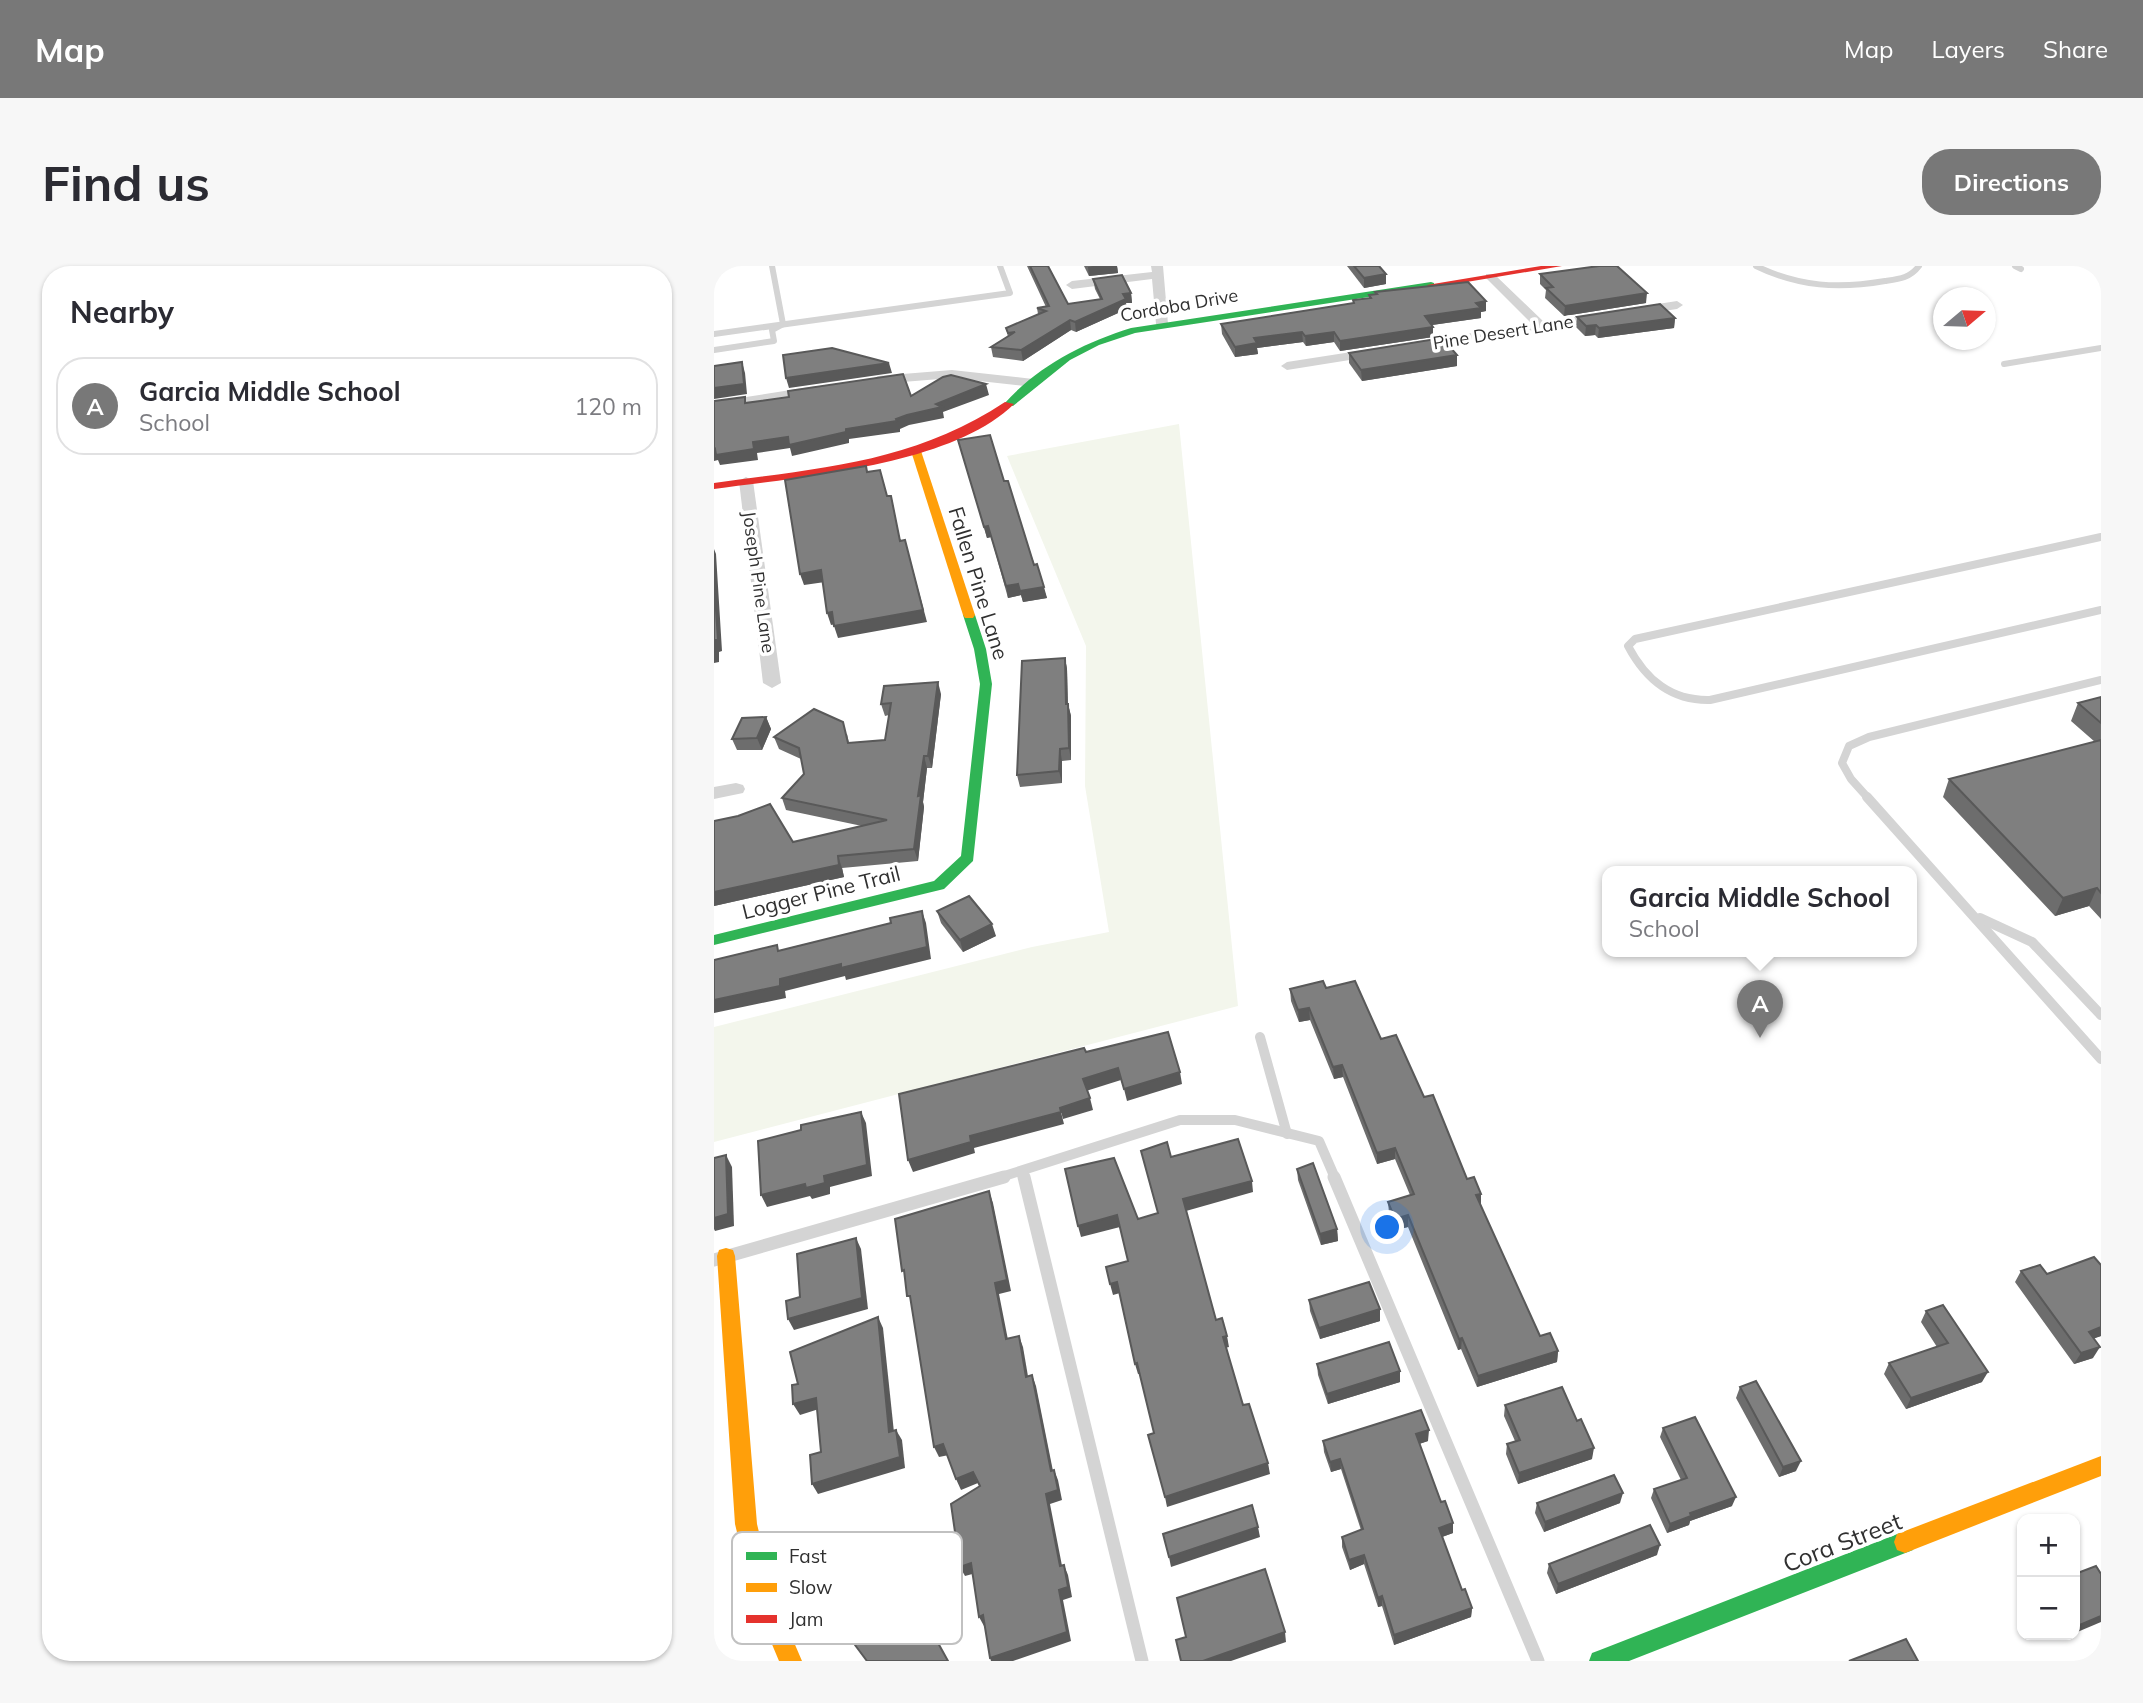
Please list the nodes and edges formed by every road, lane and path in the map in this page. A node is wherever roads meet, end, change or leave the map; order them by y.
1 (772, 266) edge
2 (1000, 266) edge
3 (1558, 266) edge
4 (1756, 266) edge
5 (1919, 266) edge
6 (1158, 270) edge
7 (1490, 276) junction
8 (1072, 285) dead end
9 (1677, 304) dead end
10 (783, 324) junction
11 (1162, 324) junction
12 (1541, 326) junction
13 (714, 334) edge
14 (2101, 348) edge
15 (714, 350) edge
16 (2004, 364) dead end
17 (1287, 366) dead end
18 (866, 382) edge
19 (1033, 383) junction
20 (824, 389) edge
21 (714, 406) edge
22 (916, 450) junction
23 (746, 481) junction
24 (714, 486) edge
25 (2101, 537) edge
26 (2101, 610) edge
27 (2101, 680) edge
28 (772, 683) dead end
29 (736, 789) dead end
30 (714, 793) edge
31 (939, 885) joint
32 (1976, 917) junction
33 (714, 940) edge
34 (2101, 1016) edge
35 (1260, 1037) dead end
36 (2101, 1059) edge
37 (1287, 1133) junction
38 (1023, 1171) junction
39 (720, 1258) edge
40 (2101, 1466) edge
41 (748, 1532) edge
42 (783, 1644) edge
43 (791, 1661) edge
44 (1142, 1661) edge
45 (1538, 1661) edge
46 (1600, 1661) edge

1 - 10 lane
2 - 10 lane
3 - 7 street, Cordoba Drive
4 - 5 lane
6 - 8 street
6 - 11 street
7 - 11 street, Cordoba Drive
7 - 12 street
9 - 12 street, Pine Desert Lane
10 - 13 lane
10 - 15 lane
11 - 19 street, Cordoba Drive
12 - 17 street, Pine Desert Lane
14 - 16 lane
18 - 19 street
19 - 22 street, Cordoba Drive
20 - 21 street
22 - 23 street, Cordoba Drive
22 - 31 street, Fallen Pine Lane
23 - 24 street, Cordoba Drive
23 - 28 street, Joseph Pine Lane
25 - 26 lane
27 - 32 lane
29 - 30 street
31 - 33 street, Logger Pine Trail
32 - 34 lane
32 - 36 lane
35 - 37 lane
37 - 38 lane
37 - 45 lane
38 - 39 lane
38 - 44 lane
39 - 41 street
40 - 46 street, Cora Street
42 - 43 street

